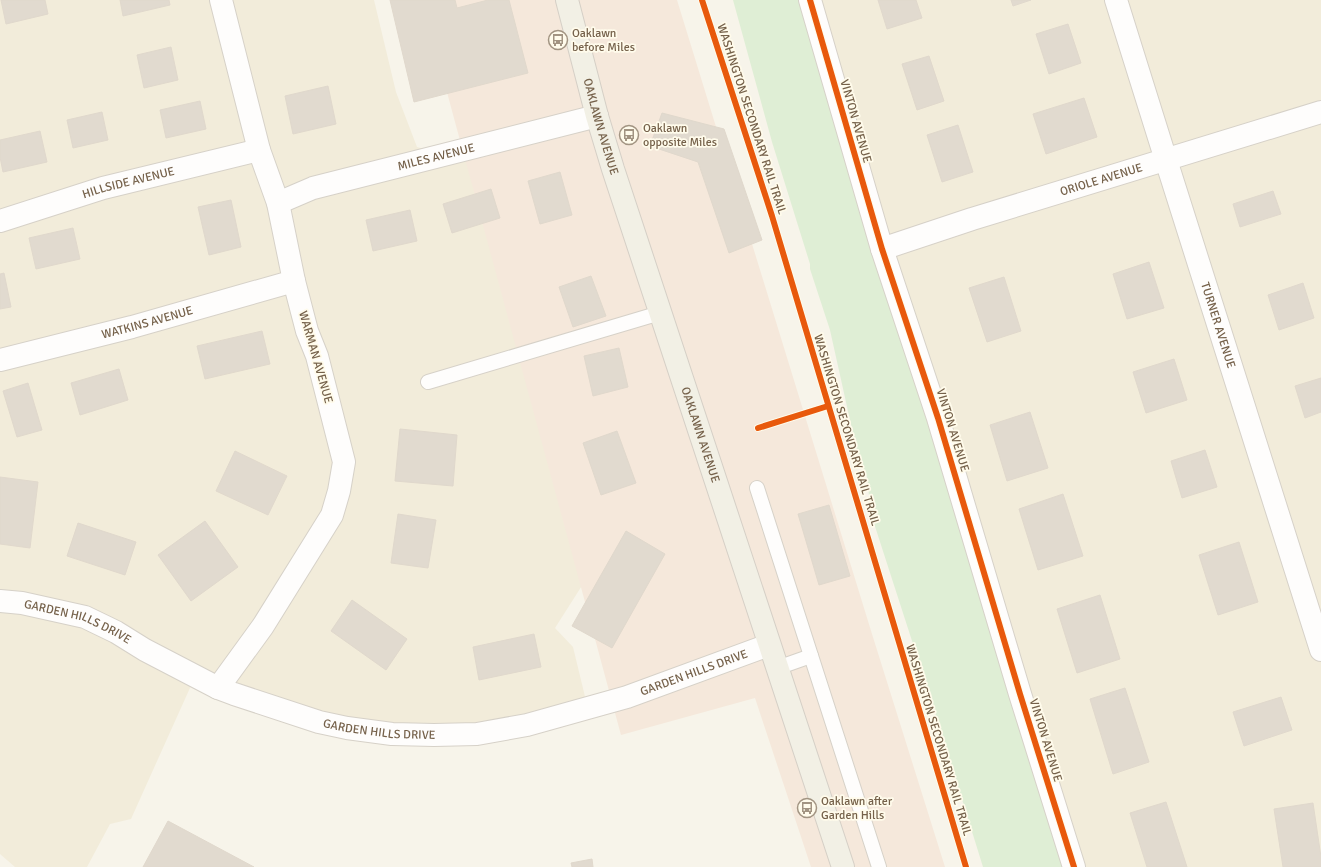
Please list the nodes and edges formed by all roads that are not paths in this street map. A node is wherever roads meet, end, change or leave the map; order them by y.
1 (221, 0) edge
2 (568, 0) edge
3 (810, 0) edge
4 (1116, 0) edge
5 (1321, 112) edge
6 (597, 116) junction
7 (259, 150) junction
8 (1166, 160) junction
9 (278, 204) junction
10 (0, 221) edge
11 (882, 249) junction
12 (294, 281) junction
13 (660, 313) junction
14 (0, 360) edge
15 (428, 382) dead end
16 (758, 488) dead end
17 (0, 601) edge
18 (769, 644) junction
19 (1321, 650) edge
20 (811, 656) junction
21 (776, 668) junction
22 (218, 688) junction
23 (843, 867) edge
24 (880, 867) edge
25 (1074, 867) edge

1 - 7 street, WARMAN AVENUE
2 - 6 main road, OAKLAWN AVENUE
3 - 11 street, VINTON AVENUE
4 - 8 street, TURNER AVENUE
5 - 8 street, ORIOLE AVENUE
6 - 9 street, MILES AVENUE
6 - 13 main road, OAKLAWN AVENUE
7 - 9 street, WARMAN AVENUE
7 - 10 street, HILLSIDE AVENUE
8 - 11 street, ORIOLE AVENUE
8 - 19 street, TURNER AVENUE
9 - 12 street, WARMAN AVENUE
11 - 25 street, VINTON AVENUE
12 - 14 street, WATKINS AVENUE
12 - 22 street, WARMAN AVENUE
13 - 15 lane
13 - 18 main road, OAKLAWN AVENUE
16 - 20 lane
17 - 22 street, GARDEN HILLS DRIVE
18 - 21 main road, OAKLAWN AVENUE
18 - 22 street, GARDEN HILLS DRIVE
20 - 21 lane
20 - 24 lane
21 - 23 main road, OAKLAWN AVENUE

